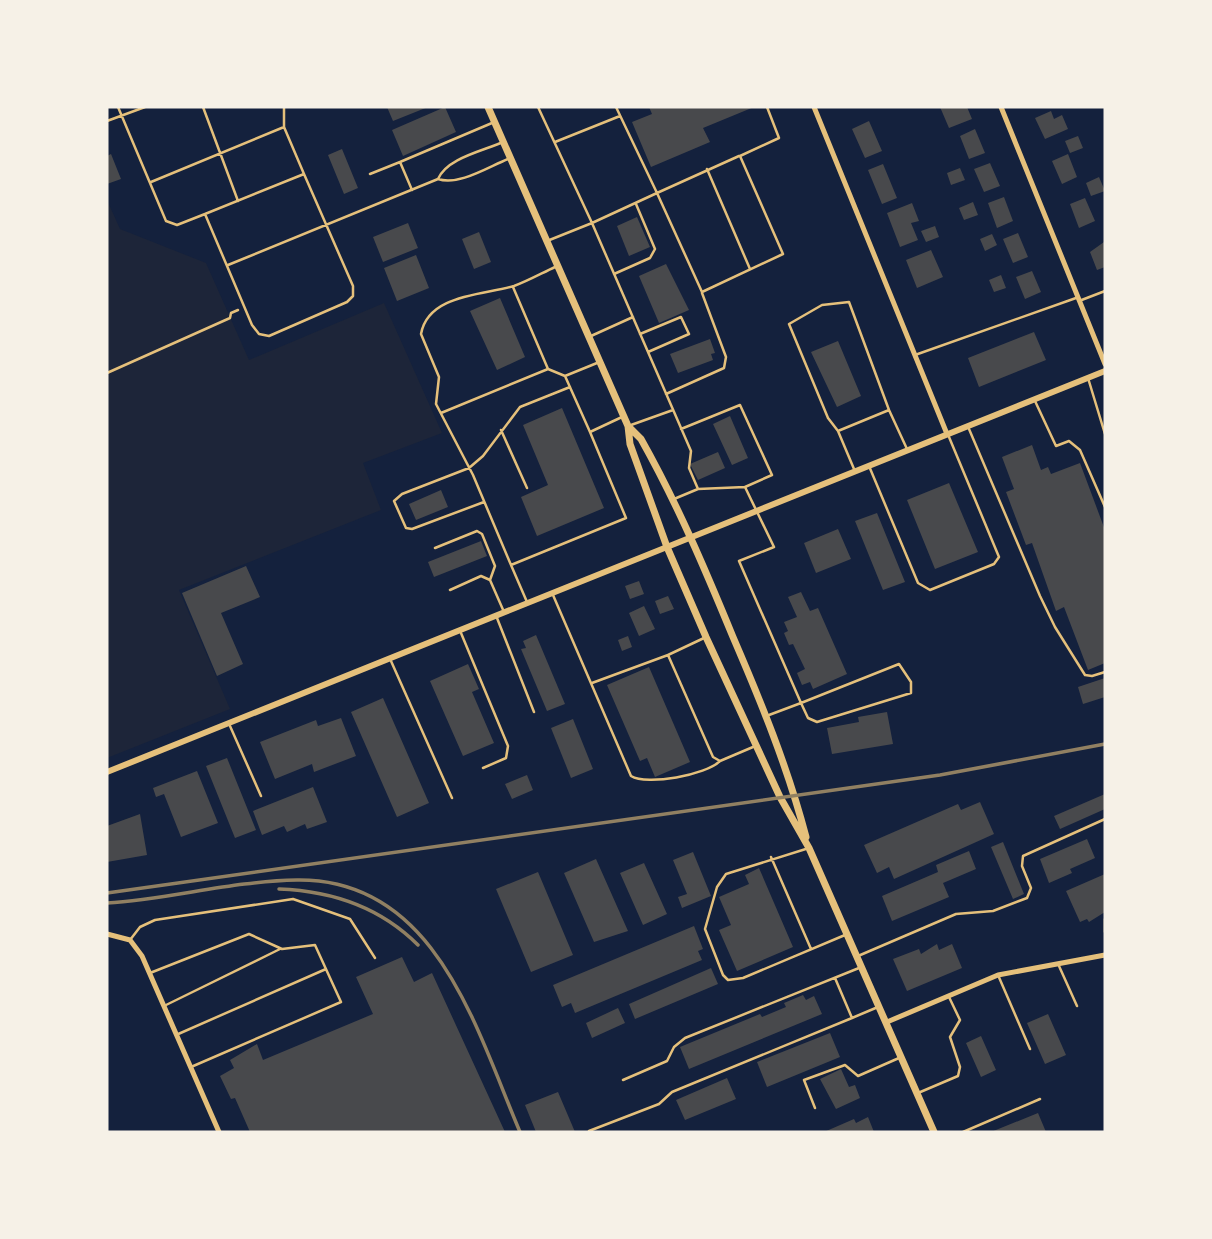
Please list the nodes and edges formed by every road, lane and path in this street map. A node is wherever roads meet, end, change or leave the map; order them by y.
1 (118, 107) edge
2 (145, 107) edge
3 (203, 107) edge
4 (284, 107) edge
5 (488, 107) edge
6 (538, 107) edge
7 (615, 107) edge
8 (766, 107) edge
9 (814, 107) edge
10 (1002, 107) edge
11 (122, 116) junction
12 (620, 116) junction
13 (107, 121) edge
14 (495, 122) junction
15 (284, 127) junction
16 (504, 142) junction
17 (554, 142) junction
18 (218, 154) junction
19 (740, 156) junction
20 (511, 158) junction
21 (400, 162) junction
22 (707, 169) junction
23 (370, 173) dead end
24 (304, 174) junction
25 (438, 179) junction
26 (149, 183) junction
27 (412, 190) junction
28 (657, 193) junction
29 (238, 201) junction
30 (636, 204) junction
31 (205, 214) junction
32 (592, 223) junction
33 (327, 225) junction
34 (547, 241) junction
35 (228, 265) junction
36 (558, 265) junction
37 (751, 270) junction
38 (614, 274) junction
39 (512, 286) junction
40 (1105, 291) edge
41 (702, 292) junction
42 (1078, 300) junction
43 (245, 307) junction
44 (633, 317) junction
45 (640, 334) junction
46 (589, 337) junction
47 (648, 352) junction
48 (915, 355) junction
49 (600, 362) junction
50 (1105, 364) edge
51 (548, 369) junction
52 (1105, 370) edge
53 (107, 373) edge
54 (565, 376) junction
55 (1088, 378) junction
56 (570, 387) junction
57 (666, 394) junction
58 (1034, 399) junction
59 (673, 410) junction
60 (890, 410) junction
61 (440, 414) junction
62 (624, 416) junction
63 (628, 426) junction
64 (967, 426) junction
65 (681, 429) junction
66 (501, 430) junction
67 (838, 431) junction
68 (590, 432) junction
69 (947, 434) junction
70 (1105, 434) edge
71 (908, 450) junction
72 (869, 466) junction
73 (469, 468) junction
74 (855, 471) junction
75 (745, 487) junction
76 (527, 488) dead end
77 (698, 489) junction
78 (674, 499) junction
79 (484, 502) junction
80 (1105, 507) edge
81 (755, 512) junction
82 (691, 537) junction
83 (667, 547) junction
84 (435, 548) dead end
85 (511, 565) junction
86 (490, 580) junction
87 (450, 590) dead end
88 (552, 592) junction
89 (527, 602) junction
90 (500, 613) junction
91 (459, 630) junction
92 (706, 637) junction
93 (668, 655) junction
94 (390, 657) junction
95 (1105, 672) edge
96 (592, 683) junction
97 (801, 703) junction
98 (534, 712) dead end
99 (765, 716) junction
100 (229, 722) junction
101 (757, 746) junction
102 (720, 761) junction
103 (483, 768) dead end
104 (107, 772) edge
105 (261, 796) dead end
106 (452, 798) dead end
107 (1105, 819) edge
108 (809, 848) junction
109 (771, 857) junction
110 (1105, 919) edge
111 (1105, 932) edge
112 (107, 934) edge
113 (848, 934) junction
114 (130, 940) junction
115 (282, 949) junction
116 (811, 949) junction
117 (1105, 955) edge
118 (858, 956) junction
119 (375, 958) dead end
120 (862, 966) junction
121 (1059, 966) junction
122 (326, 969) junction
123 (150, 973) junction
124 (998, 975) junction
125 (835, 978) junction
126 (948, 997) junction
127 (164, 1006) junction
128 (879, 1006) junction
129 (1076, 1006) dead end
130 (852, 1017) junction
131 (887, 1022) junction
132 (176, 1035) junction
133 (1030, 1049) dead end
134 (902, 1056) junction
135 (191, 1067) junction
136 (623, 1080) dead end
137 (918, 1093) junction
138 (1040, 1099) dead end
139 (815, 1108) dead end
140 (589, 1131) edge
141 (931, 1131) edge
142 (219, 1132) edge
143 (964, 1132) edge

1 - 11 lane
2 - 11 lane
3 - 18 lane
4 - 15 lane
5 - 14 main road
6 - 17 lane
7 - 12 lane
8 - 19 lane
9 - 48 street
10 - 42 street
11 - 13 lane
11 - 26 lane
12 - 17 lane
12 - 28 lane
14 - 16 main road
14 - 21 lane
15 - 18 lane
15 - 24 lane
16 - 20 main road
16 - 25 lane
17 - 32 lane
18 - 26 lane
18 - 29 lane
19 - 22 lane
19 - 37 lane
20 - 25 lane
20 - 34 main road
21 - 23 lane
21 - 27 lane
22 - 28 lane
22 - 37 lane
24 - 29 lane
24 - 33 lane
25 - 27 lane
26 - 31 lane
27 - 33 lane
28 - 30 lane
28 - 41 lane
29 - 31 lane
30 - 32 lane
30 - 38 lane
31 - 35 lane
32 - 34 lane
32 - 38 lane
33 - 35 lane
33 - 43 lane
34 - 36 main road
35 - 43 lane
36 - 39 lane
36 - 46 main road
37 - 41 lane
38 - 44 lane
39 - 51 lane
39 - 61 lane
40 - 42 lane
41 - 57 lane
42 - 48 lane
42 - 50 street
43 - 53 path
44 - 45 lane
44 - 46 lane
45 - 47 lane
45 - 47 lane
46 - 49 main road
47 - 57 lane
48 - 69 street
49 - 54 lane
49 - 62 main road
51 - 54 lane
51 - 61 lane
52 - 55 street
54 - 56 lane
55 - 58 street
55 - 70 lane
56 - 66 lane
56 - 68 lane
57 - 59 lane
58 - 64 street
58 - 80 lane
59 - 63 lane
59 - 65 lane
60 - 67 lane
60 - 67 lane
60 - 71 lane
61 - 73 lane
62 - 63 main road
62 - 68 lane
63 - 78 main road
63 - 83 main road
64 - 69 street
64 - 95 lane
65 - 75 lane
65 - 77 lane
66 - 73 lane
66 - 76 lane
67 - 74 lane
68 - 85 lane
69 - 71 street
69 - 72 lane
71 - 72 street
72 - 74 street
73 - 79 lane
73 - 79 lane
74 - 81 street
75 - 77 lane
75 - 81 lane
77 - 78 lane
78 - 82 main road
79 - 85 lane
81 - 82 street
81 - 97 lane
82 - 83 street
82 - 99 main road
83 - 88 street
83 - 92 main road
84 - 86 lane
85 - 89 lane
86 - 87 lane
86 - 90 lane
88 - 89 street
88 - 96 lane
89 - 90 street
90 - 91 street
90 - 98 lane
91 - 94 street
91 - 103 lane
92 - 93 lane
92 - 101 main road
93 - 96 lane
93 - 102 lane
94 - 100 street
94 - 106 lane
96 - 102 lane
97 - 97 lane
97 - 99 lane
99 - 108 main road
100 - 104 street
100 - 105 lane
101 - 102 lane
101 - 108 main road
107 - 118 lane
108 - 109 lane
108 - 113 main road
109 - 116 lane
109 - 116 lane
110 - 111 lane
112 - 114 street
113 - 116 lane
113 - 118 main road
114 - 119 lane
114 - 123 street
115 - 122 lane
115 - 123 lane
115 - 127 lane
117 - 121 street
118 - 120 main road
120 - 125 lane
120 - 128 main road
121 - 124 street
121 - 129 lane
122 - 132 lane
122 - 135 lane
123 - 127 street
124 - 126 street
124 - 133 lane
125 - 130 lane
125 - 136 lane
126 - 131 street
126 - 137 lane
127 - 132 street
128 - 130 lane
128 - 131 main road
130 - 140 lane
131 - 134 main road
132 - 135 street
134 - 137 main road
134 - 139 lane
135 - 142 street
137 - 141 main road
138 - 143 lane

